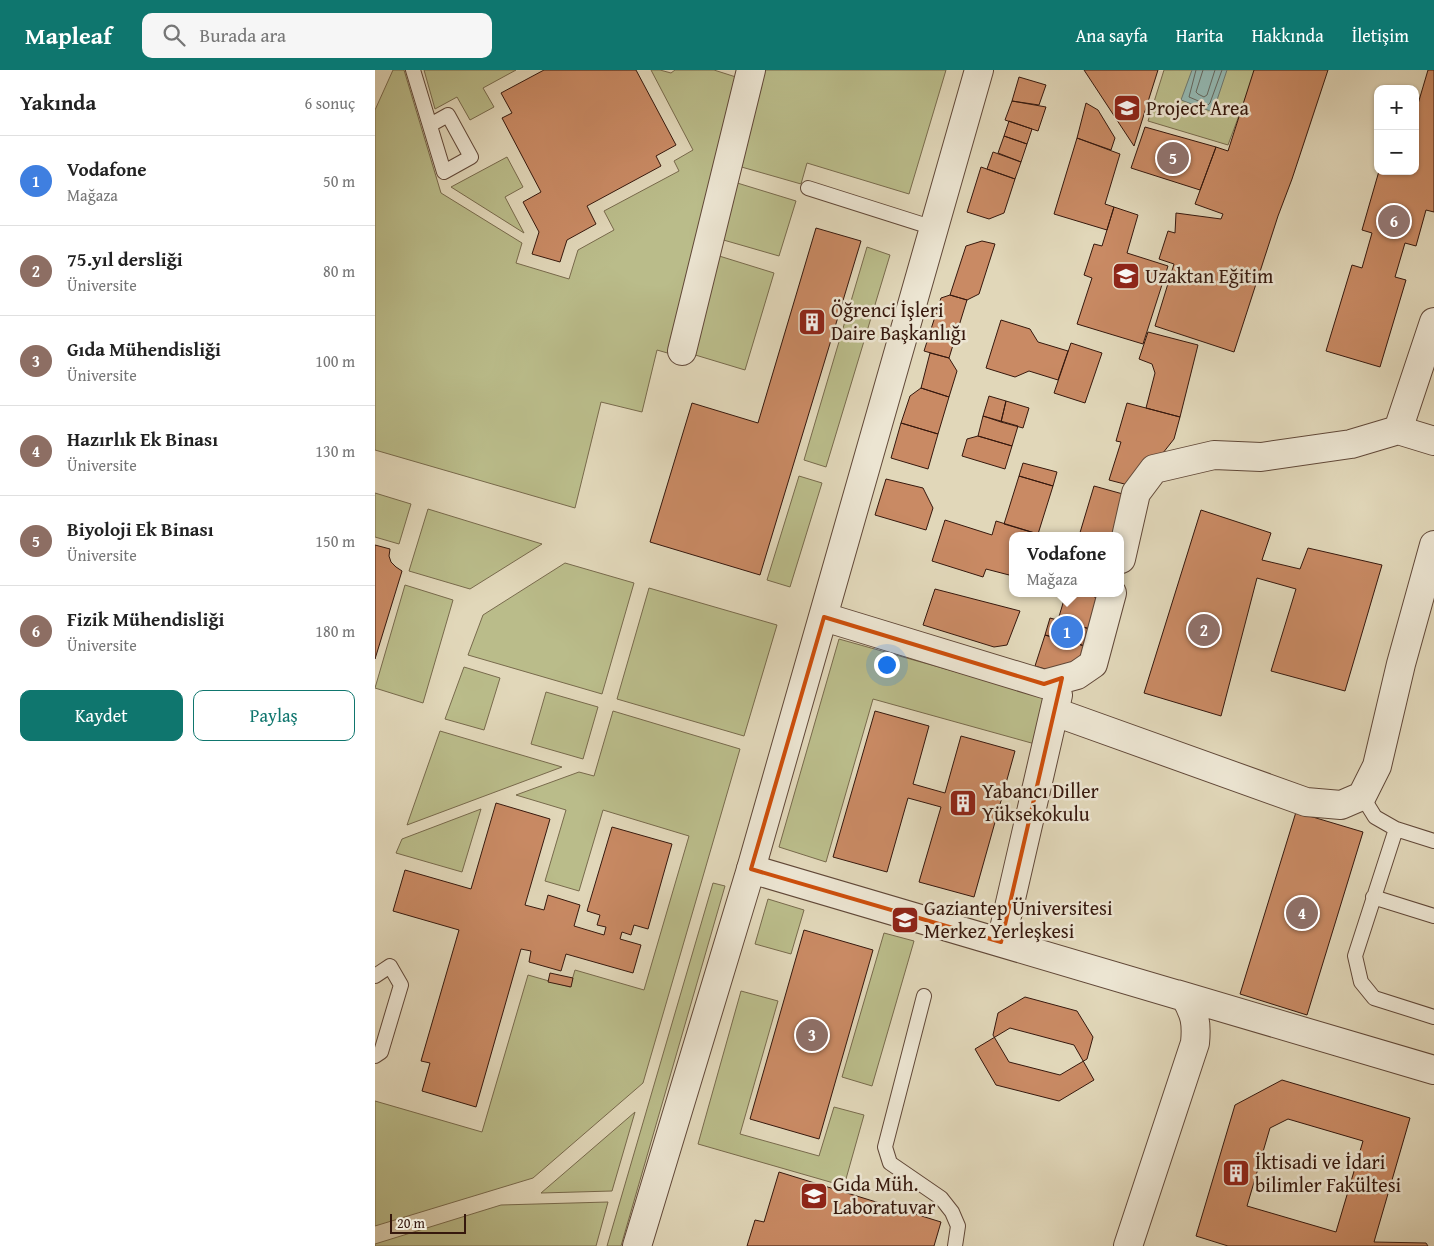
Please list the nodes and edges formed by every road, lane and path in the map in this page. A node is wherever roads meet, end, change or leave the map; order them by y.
1 (413, 70) edge
2 (751, 70) edge
3 (979, 70) edge
4 (430, 125) dead end
5 (808, 188) dead end
6 (934, 228) junction
7 (1434, 322) edge
8 (682, 351) dead end
9 (1398, 430) junction
10 (1434, 442) edge
11 (1434, 545) edge
12 (1124, 546) edge
13 (1111, 597) edge
14 (823, 618) junction
15 (1062, 678) junction
16 (1055, 712) junction
17 (1362, 796) junction
18 (1396, 829) junction
19 (1434, 840) edge
20 (751, 869) junction
21 (1373, 897) junction
22 (1434, 916) edge
23 (1001, 942) junction
24 (375, 976) edge
25 (1166, 991) junction
26 (923, 996) dead end
27 (1434, 1017) edge
28 (375, 1056) edge
29 (1434, 1070) edge
30 (637, 1246) edge
31 (955, 1246) edge
32 (1128, 1246) edge

1 - 4 lane
2 - 8 street
3 - 6 street
5 - 6 lane
6 - 14 street
7 - 9 street
9 - 10 street
9 - 12 street
11 - 17 street
13 - 15 street
14 - 15 street
14 - 20 street
15 - 16 street
16 - 17 street
16 - 23 street
17 - 18 lane
18 - 19 lane
18 - 21 lane
20 - 23 street
20 - 30 street
21 - 22 lane
21 - 27 lane
23 - 25 street
24 - 28 lane
25 - 29 street
25 - 32 street
26 - 31 lane

